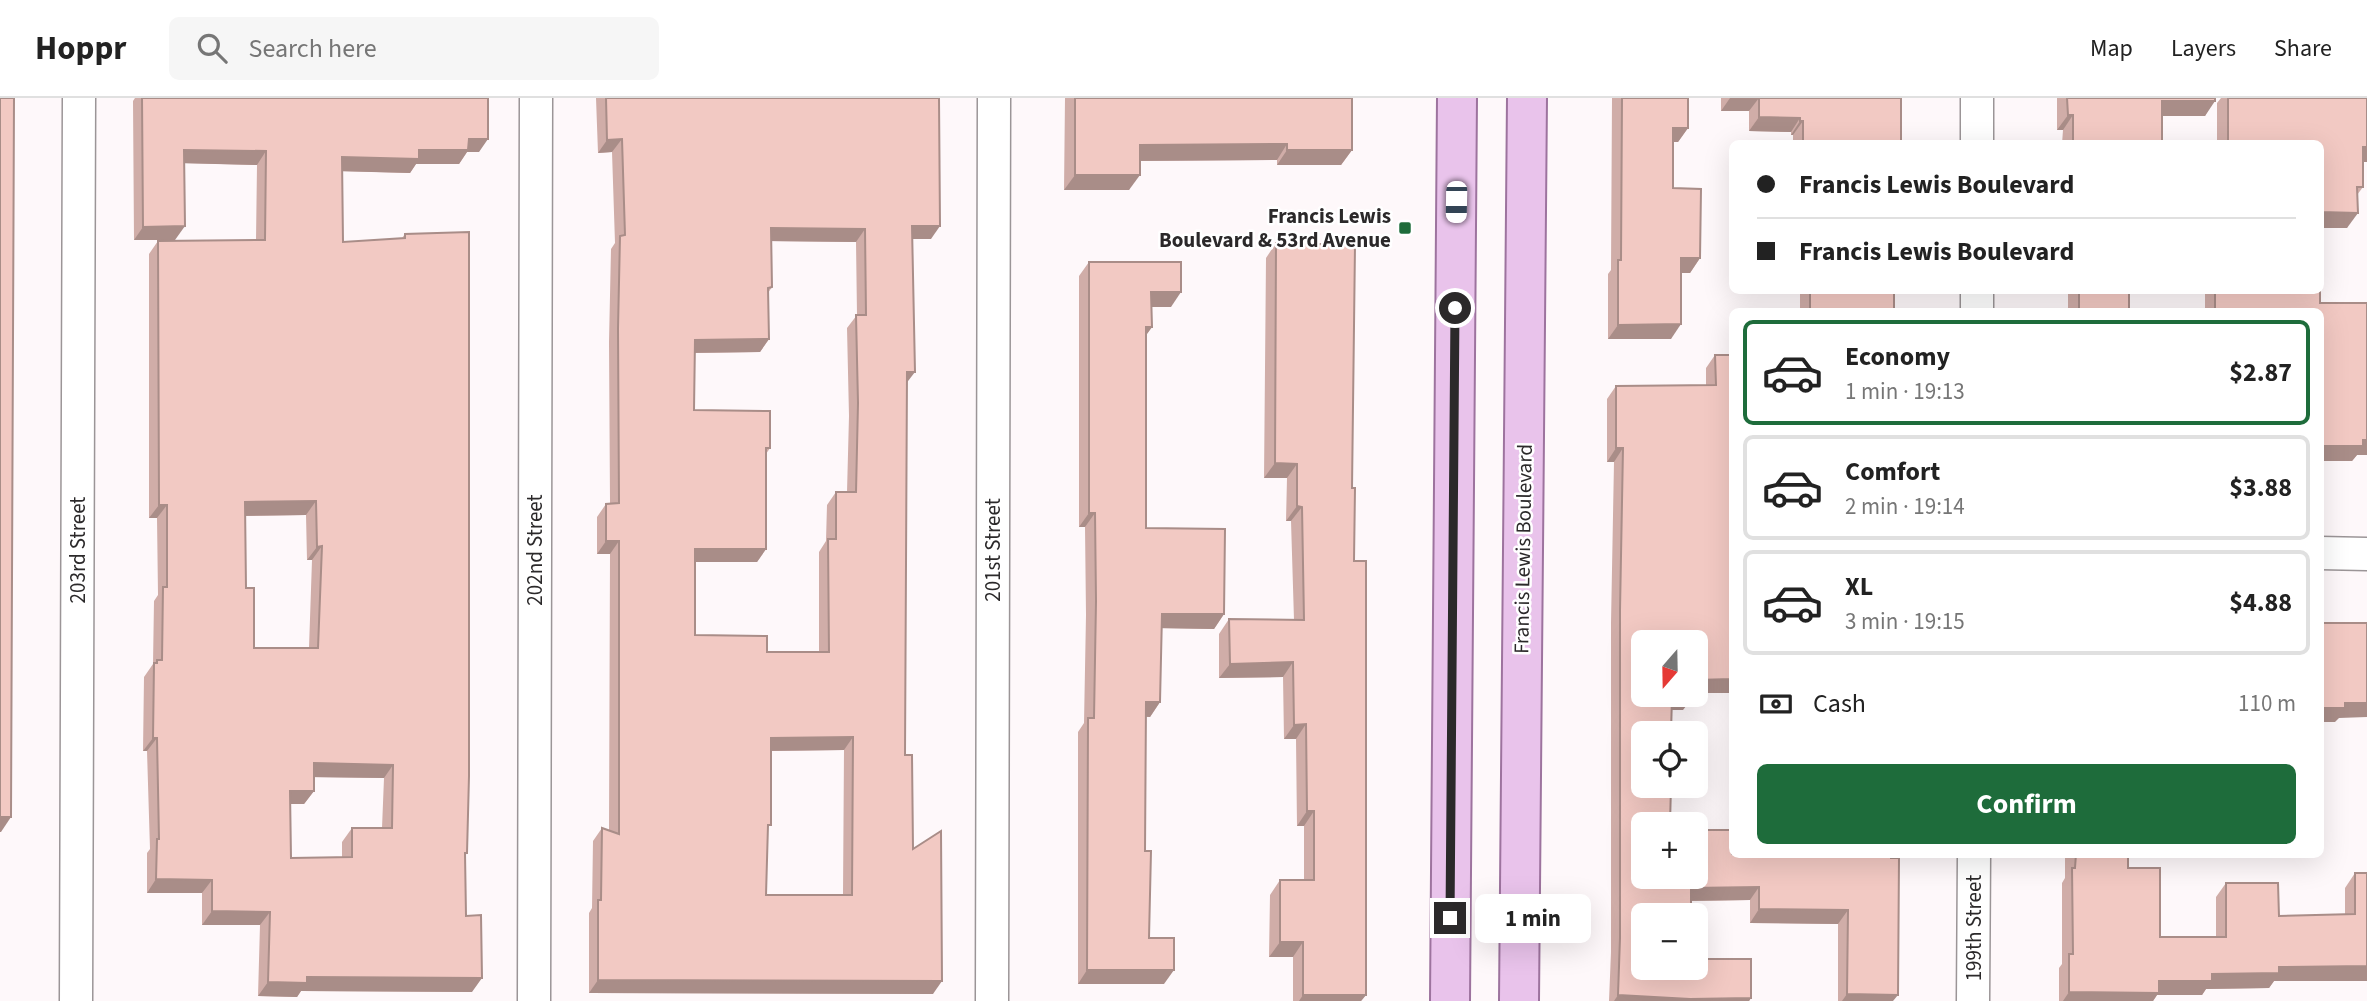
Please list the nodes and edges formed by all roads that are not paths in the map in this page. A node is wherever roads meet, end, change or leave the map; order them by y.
1 (79, 98) edge
2 (536, 98) edge
3 (993, 98) edge
4 (1457, 98) edge
5 (1527, 98) edge
6 (1977, 98) edge
7 (1977, 140) edge
8 (2324, 553) edge
9 (2367, 554) edge
10 (1974, 858) edge
11 (76, 1001) edge
12 (534, 1001) edge
13 (992, 1001) edge
14 (1450, 1001) edge
15 (1519, 1001) edge
16 (1973, 1001) edge

1 - 11 street, 203rd Street
2 - 12 street, 202nd Street
3 - 13 street, 201st Street
4 - 14 main road
5 - 15 main road, Francis Lewis Boulevard
6 - 7 street
8 - 9 street
10 - 16 street, 199th Street

